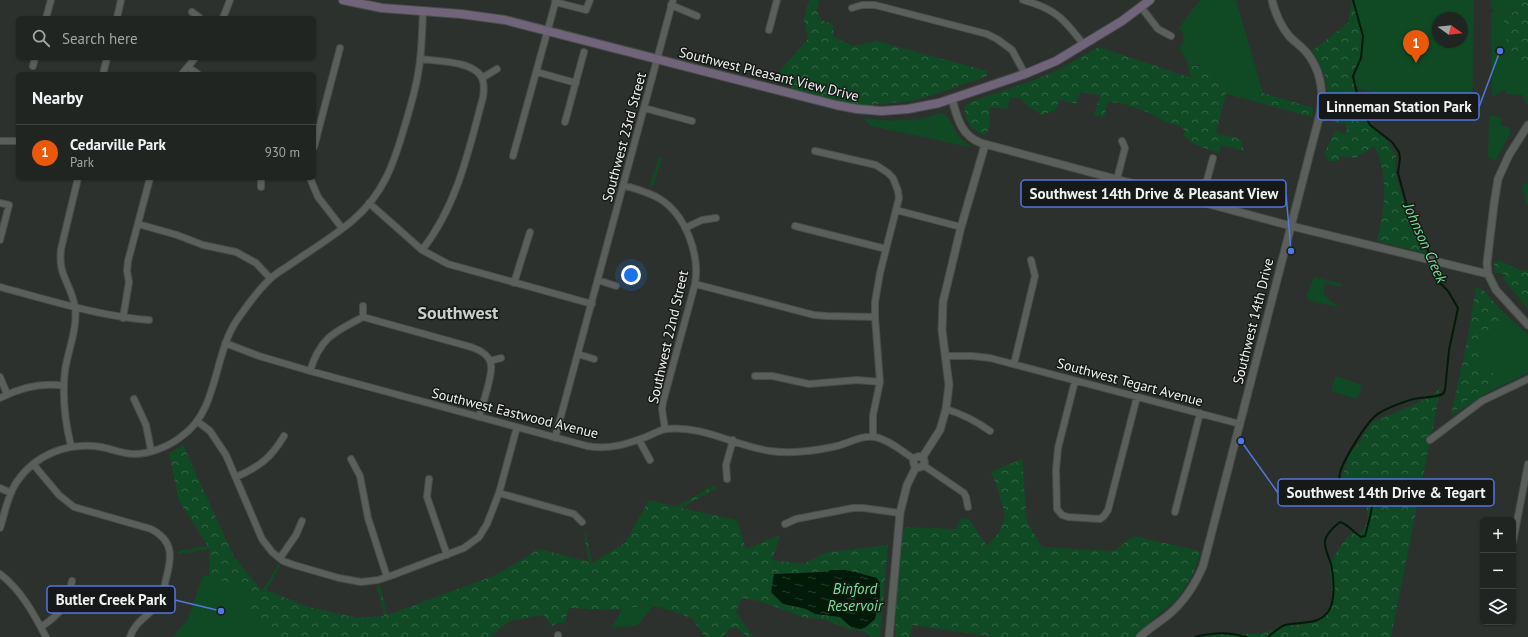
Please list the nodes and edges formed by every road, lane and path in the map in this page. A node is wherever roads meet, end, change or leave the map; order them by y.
1 (51, 0) edge
2 (121, 0) edge
3 (230, 0) edge
4 (346, 0) edge
5 (590, 0) edge
6 (777, 0) edge
7 (1023, 0) edge
8 (1150, 0) edge
9 (1272, 0) edge
10 (556, 1) edge
11 (672, 2) edge
12 (1141, 7) junction
13 (852, 8) dead end
14 (422, 11) junction
15 (192, 12) dead end
16 (47, 16) edge
17 (117, 16) edge
18 (197, 16) edge
19 (224, 16) edge
20 (697, 16) dead end
21 (769, 30) dead end
22 (547, 31) junction
23 (1170, 36) dead end
24 (1084, 45) junction
25 (340, 48) dead end
26 (584, 52) dead end
27 (420, 59) junction
28 (34, 60) edge
29 (106, 60) edge
30 (193, 60) edge
31 (657, 60) junction
32 (33, 66) dead end
33 (188, 67) junction
34 (497, 69) dead end
35 (104, 72) edge
36 (184, 72) edge
37 (195, 72) edge
38 (537, 72) junction
39 (1025, 74) junction
40 (482, 78) junction
41 (576, 83) junction
42 (952, 99) junction
43 (644, 108) junction
44 (692, 121) dead end
45 (565, 122) dead end
46 (1528, 125) edge
47 (1525, 135) edge
48 (316, 139) edge
49 (0, 141) edge
50 (16, 141) edge
51 (1122, 141) dead end
52 (983, 144) junction
53 (815, 151) dead end
54 (513, 156) dead end
55 (1212, 158) dead end
56 (1117, 179) junction
57 (78, 180) edge
58 (149, 180) edge
59 (261, 180) edge
60 (311, 180) edge
61 (623, 185) junction
62 (261, 187) dead end
63 (0, 202) edge
64 (1201, 202) junction
65 (369, 203) junction
66 (896, 210) junction
67 (716, 218) dead end
68 (138, 224) junction
69 (795, 226) dead end
70 (1291, 226) junction
71 (961, 227) junction
72 (342, 228) junction
73 (685, 228) junction
74 (530, 232) dead end
75 (0, 240) edge
76 (886, 249) junction
77 (422, 250) junction
78 (1031, 260) dead end
79 (1488, 274) junction
80 (270, 278) junction
81 (598, 280) junction
82 (514, 283) junction
83 (695, 284) junction
84 (616, 286) dead end
85 (0, 287) edge
86 (592, 304) junction
87 (363, 306) dead end
88 (75, 307) junction
89 (363, 317) junction
90 (875, 317) junction
91 (123, 318) junction
92 (149, 320) dead end
93 (1528, 325) edge
94 (225, 343) junction
95 (578, 354) junction
96 (945, 356) junction
97 (501, 358) dead end
98 (594, 359) dead end
99 (490, 362) junction
100 (1014, 364) junction
101 (310, 371) junction
102 (755, 376) dead end
103 (0, 377) edge
104 (1528, 380) edge
105 (1075, 381) junction
106 (880, 382) junction
107 (64, 386) junction
108 (8, 394) junction
109 (1137, 397) junction
110 (0, 398) edge
111 (134, 399) dead end
112 (946, 409) junction
113 (1200, 413) junction
114 (478, 417) junction
115 (197, 421) junction
116 (1240, 424) junction
117 (517, 427) junction
118 (665, 429) junction
119 (990, 431) dead end
120 (284, 436) dead end
121 (873, 437) junction
122 (555, 438) junction
123 (639, 440) junction
124 (733, 440) junction
125 (1430, 440) dead end
126 (71, 446) junction
127 (151, 450) junction
128 (351, 459) dead end
129 (914, 459) joint
130 (650, 460) dead end
131 (921, 463) junction
132 (33, 464) junction
133 (1528, 464) edge
134 (236, 477) junction
135 (728, 478) dead end
136 (429, 479) dead end
137 (0, 488) edge
138 (11, 493) junction
139 (499, 493) junction
140 (968, 507) dead end
141 (1175, 512) dead end
142 (900, 513) junction
143 (302, 521) dead end
144 (582, 522) dead end
145 (785, 524) dead end
146 (1516, 526) edge
147 (0, 528) edge
148 (447, 555) junction
149 (280, 558) junction
150 (0, 574) edge
151 (387, 577) junction
152 (72, 582) dead end
153 (41, 627) junction
154 (46, 637) edge
155 (130, 637) edge
156 (889, 637) edge
157 (1140, 637) edge

1 - 16 street
2 - 17 street
3 - 19 street
4 - 14 main road, Southwest Pleasant View Drive
5 - 10 street
6 - 21 street
7 - 24 street
8 - 12 main road, Southwest Pleasant View Drive
9 - 70 street, Southwest 14th Drive
10 - 22 street
11 - 20 street
11 - 31 street, Southwest 23rd Street
12 - 23 street
12 - 24 main road, Southwest Pleasant View Drive
13 - 39 street
14 - 22 main road, Southwest Pleasant View Drive
14 - 27 street
15 - 18 street
22 - 31 main road, Southwest Pleasant View Drive
22 - 38 street
24 - 39 main road, Southwest Pleasant View Drive
25 - 48 street
26 - 41 street
27 - 40 street
27 - 65 street
28 - 32 street
29 - 35 street
30 - 33 street
31 - 42 main road, Southwest Pleasant View Drive
31 - 43 street, Southwest 23rd Street
33 - 36 street
33 - 37 street
34 - 40 street
38 - 41 street
38 - 54 street
39 - 42 main road, Southwest Pleasant View Drive
40 - 77 street
41 - 45 street
42 - 52 street
43 - 44 street
43 - 61 street, Southwest 23rd Street
46 - 47 street
47 - 79 street
49 - 50 street
51 - 56 street
52 - 56 street
52 - 71 street
53 - 66 street
55 - 64 street
56 - 64 street
57 - 88 street
58 - 68 street
59 - 62 street
60 - 72 street
61 - 73 street, Southwest 22nd Street
61 - 81 street, Southwest 23rd Street
63 - 75 street
64 - 70 street
65 - 72 street
65 - 77 street
66 - 71 street
66 - 76 street
67 - 73 street
68 - 80 street
68 - 91 street
69 - 76 street
70 - 79 street
70 - 116 street, Southwest 14th Drive
71 - 96 street
72 - 80 street
73 - 83 street, Southwest 22nd Street
74 - 82 street
76 - 90 street
77 - 82 street
78 - 100 street
79 - 93 street
80 - 94 street
81 - 84 street
81 - 86 street, Southwest 23rd Street
82 - 86 street
83 - 90 street
83 - 118 street, Southwest 22nd Street
85 - 88 street
86 - 95 street, Southwest 23rd Street
87 - 89 street
88 - 91 street
88 - 107 street
89 - 99 street
89 - 101 street
90 - 106 street
91 - 92 street
94 - 101 street, Southwest Eastwood Avenue
94 - 115 street
95 - 98 street
95 - 122 street, Southwest 23rd Street
96 - 100 street, Southwest Tegart Avenue
96 - 112 street
97 - 99 street
99 - 114 street
100 - 105 street, Southwest Tegart Avenue
101 - 114 street, Southwest Eastwood Avenue
102 - 106 street
103 - 108 street
104 - 125 street
105 - 109 street, Southwest Tegart Avenue
105 - 109 street
106 - 121 street
107 - 108 street
107 - 126 street
108 - 110 street
109 - 113 street, Southwest Tegart Avenue
111 - 127 street
112 - 119 street
112 - 131 street
113 - 116 street, Southwest Tegart Avenue
113 - 141 street
114 - 117 street, Southwest Eastwood Avenue
115 - 127 street
115 - 134 street
116 - 157 street, Southwest 14th Drive
117 - 122 street, Southwest Eastwood Avenue
117 - 139 street
118 - 123 street, Southwest Eastwood Avenue
118 - 124 street, Southwest Eastwood Avenue
120 - 134 street
121 - 124 street, Southwest Eastwood Avenue
121 - 129 street
122 - 123 street, Southwest Eastwood Avenue
123 - 130 street
124 - 135 street
126 - 127 street
126 - 132 street
128 - 151 street
129 - 131 street
131 - 140 street
131 - 142 street
132 - 138 street
132 - 155 street
133 - 146 street
134 - 149 street
136 - 148 street
137 - 138 street
138 - 147 street
139 - 144 street
139 - 148 street
142 - 145 street
142 - 156 street
143 - 149 street
148 - 151 street
149 - 151 street
150 - 153 street
152 - 153 street
153 - 154 street

